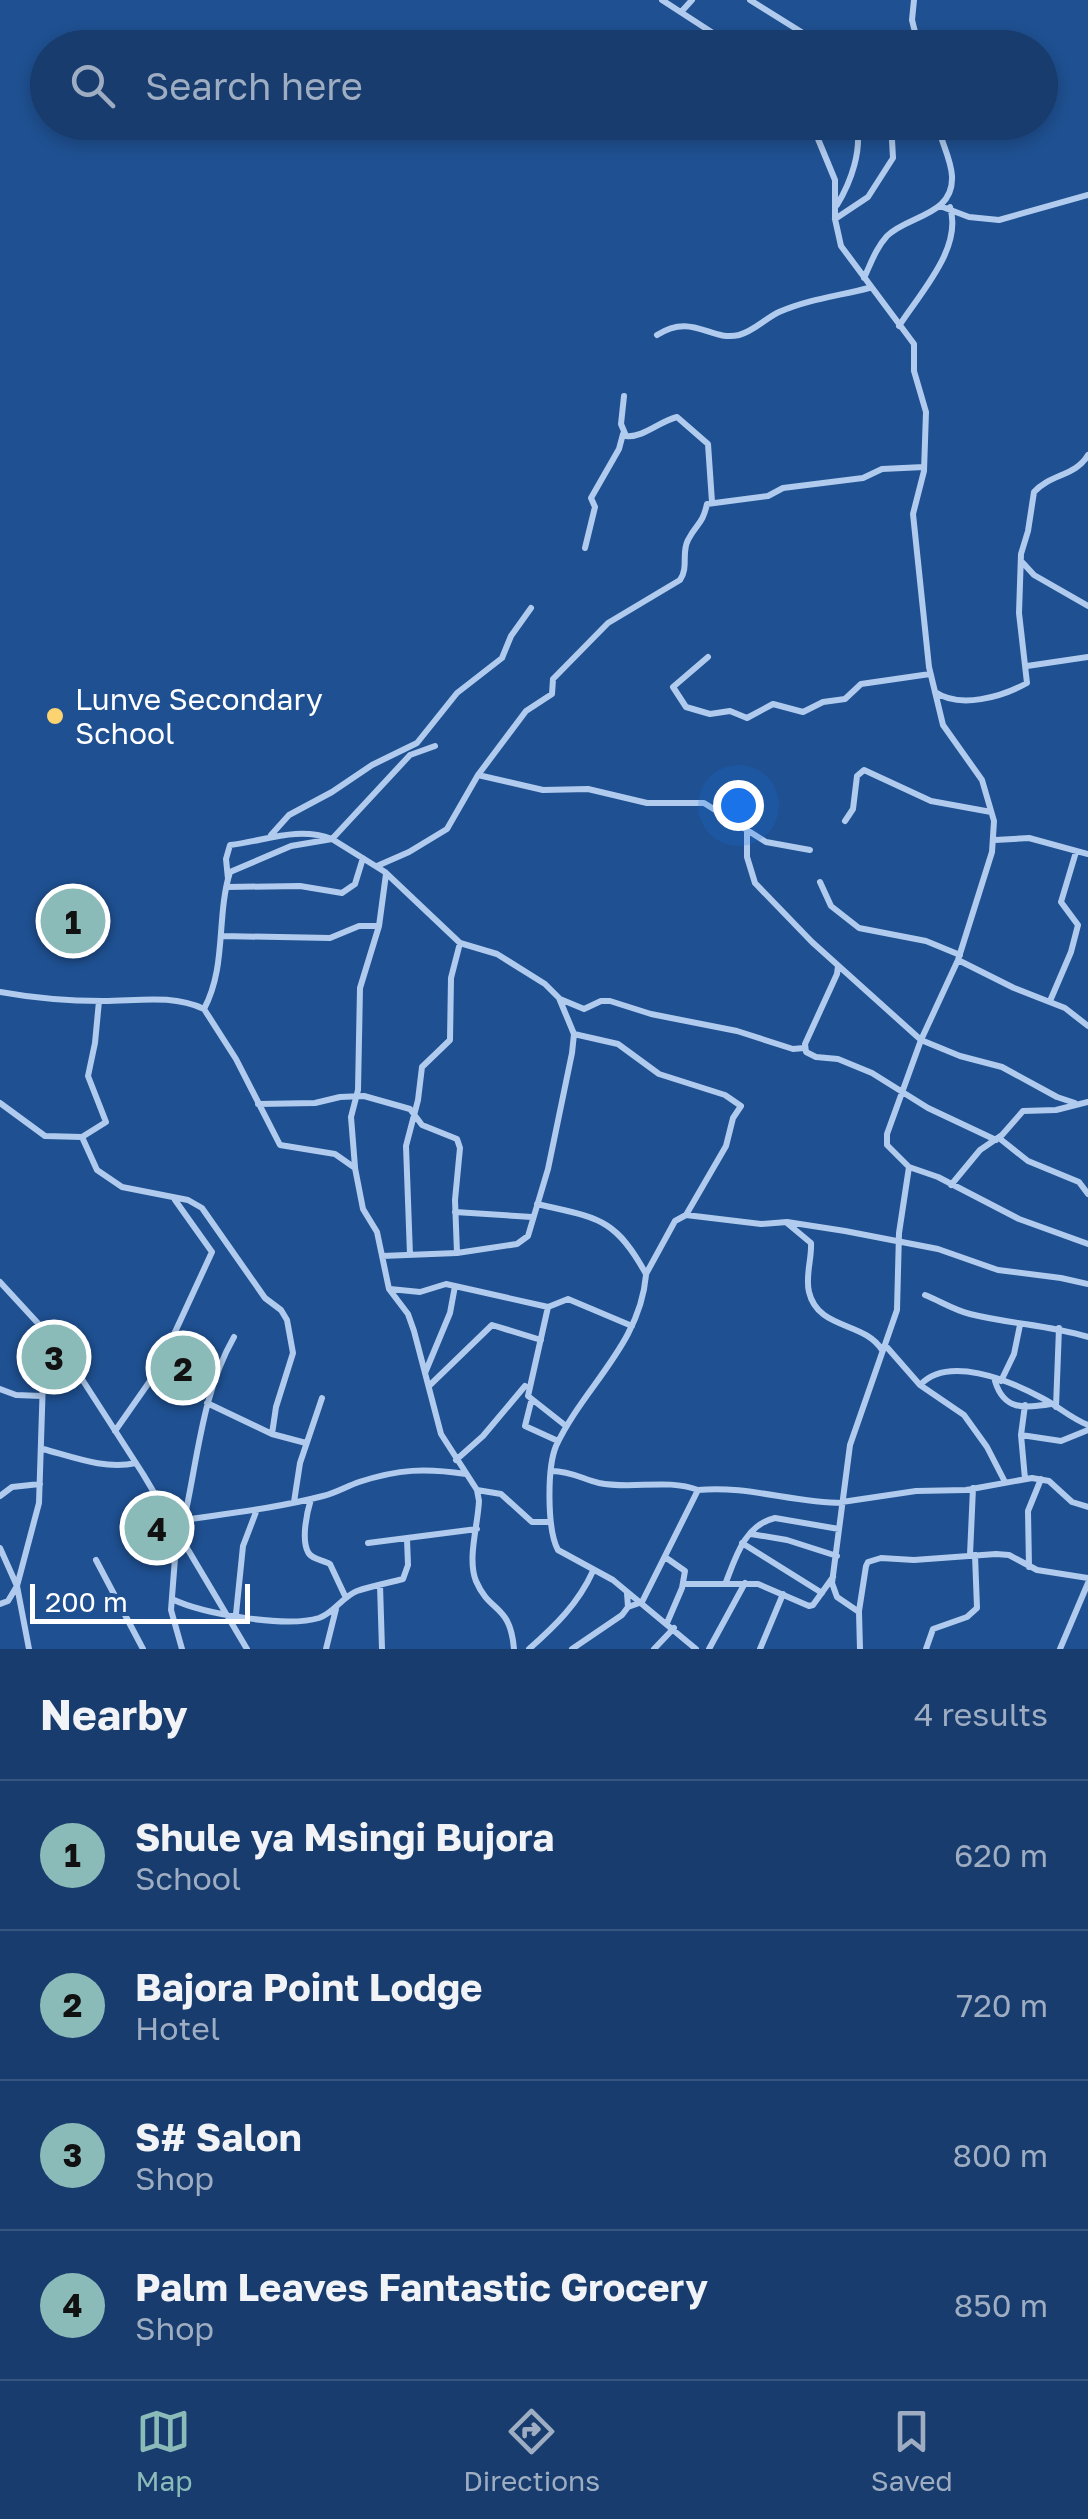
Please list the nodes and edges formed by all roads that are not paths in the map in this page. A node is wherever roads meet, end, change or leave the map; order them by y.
1 (662, 0) edge
2 (692, 0) edge
3 (750, 0) edge
4 (914, 0) edge
5 (682, 11) junction
6 (710, 30) edge
7 (799, 30) edge
8 (914, 30) edge
9 (819, 140) edge
10 (858, 140) edge
11 (892, 140) edge
12 (942, 140) edge
13 (1088, 195) edge
14 (946, 198) junction
15 (940, 206) junction
16 (950, 208) junction
17 (834, 215) junction
18 (864, 279) junction
19 (869, 288) junction
20 (899, 326) junction
21 (657, 334) dead end
22 (624, 396) dead end
23 (623, 433) junction
24 (1088, 456) edge
25 (924, 467) junction
26 (712, 502) junction
27 (585, 548) dead end
28 (1021, 561) junction
29 (1088, 606) edge
30 (531, 608) dead end
31 (708, 657) dead end
32 (1088, 657) edge
33 (1027, 666) junction
34 (930, 674) junction
35 (934, 692) junction
36 (434, 746) dead end
37 (478, 775) junction
38 (992, 812) junction
39 (845, 821) dead end
40 (747, 829) junction
41 (271, 835) junction
42 (332, 839) junction
43 (994, 840) junction
44 (810, 850) dead end
45 (1076, 852) junction
46 (1088, 854) edge
47 (363, 858) junction
48 (377, 866) junction
49 (385, 872) junction
50 (820, 882) dead end
51 (227, 883) junction
52 (380, 926) junction
53 (222, 936) junction
54 (460, 942) junction
55 (959, 957) junction
56 (838, 965) junction
57 (0, 992) edge
58 (559, 998) junction
59 (99, 1001) junction
60 (1050, 1002) junction
61 (204, 1009) junction
62 (1088, 1026) edge
63 (574, 1034) junction
64 (921, 1040) junction
65 (804, 1048) junction
66 (902, 1092) junction
67 (356, 1096) junction
68 (1075, 1102) junction
69 (1088, 1102) edge
70 (0, 1104) edge
71 (258, 1104) junction
72 (414, 1114) junction
73 (82, 1137) junction
74 (998, 1139) junction
75 (909, 1167) junction
76 (355, 1168) junction
77 (951, 1185) junction
78 (1088, 1194) edge
79 (174, 1199) junction
80 (537, 1204) junction
81 (455, 1212) junction
82 (686, 1215) junction
83 (532, 1217) junction
84 (786, 1222) junction
85 (898, 1242) junction
86 (228, 1243) junction
87 (1088, 1244) edge
88 (212, 1252) junction
89 (457, 1253) junction
90 (410, 1255) junction
91 (382, 1256) junction
92 (646, 1274) junction
93 (0, 1282) edge
94 (1088, 1284) edge
95 (455, 1286) junction
96 (389, 1289) junction
97 (925, 1295) dead end
98 (548, 1307) junction
99 (1020, 1325) junction
100 (632, 1326) junction
101 (1059, 1328) junction
102 (234, 1338) dead end
103 (1088, 1338) edge
104 (541, 1340) junction
105 (58, 1344) junction
106 (884, 1348) junction
107 (425, 1373) junction
108 (998, 1380) junction
109 (529, 1381) junction
110 (430, 1385) junction
111 (920, 1385) junction
112 (0, 1389) edge
113 (42, 1396) junction
114 (322, 1398) dead end
115 (531, 1401) junction
116 (207, 1403) junction
117 (1025, 1406) junction
118 (1054, 1406) junction
119 (566, 1426) junction
120 (1088, 1428) edge
121 (115, 1431) junction
122 (272, 1434) junction
123 (1021, 1435) junction
124 (558, 1441) junction
125 (306, 1443) junction
126 (43, 1449) junction
127 (456, 1460) junction
128 (136, 1464) junction
129 (552, 1471) junction
130 (466, 1474) junction
131 (1025, 1479) junction
132 (1041, 1479) junction
133 (1005, 1482) junction
134 (40, 1484) junction
135 (973, 1488) junction
136 (477, 1490) junction
137 (698, 1490) junction
138 (1, 1492) edge
139 (311, 1499) junction
140 (294, 1502) junction
141 (842, 1502) junction
142 (1088, 1507) edge
143 (256, 1511) junction
144 (184, 1520) junction
145 (170, 1522) junction
146 (549, 1522) junction
147 (477, 1529) junction
148 (838, 1529) junction
149 (177, 1531) junction
150 (750, 1534) junction
151 (407, 1539) junction
152 (368, 1543) dead end
153 (742, 1543) junction
154 (0, 1548) edge
155 (972, 1555) junction
156 (837, 1556) junction
157 (665, 1557) junction
158 (96, 1560) dead end
159 (1029, 1566) junction
160 (593, 1571) junction
161 (834, 1576) junction
162 (1088, 1580) edge
163 (726, 1582) junction
164 (745, 1583) junction
165 (683, 1584) junction
166 (17, 1586) junction
167 (380, 1586) junction
168 (627, 1592) junction
169 (783, 1594) junction
170 (822, 1594) junction
171 (1086, 1596) edge
172 (346, 1598) junction
173 (172, 1599) junction
174 (642, 1602) junction
175 (0, 1604) edge
176 (336, 1607) junction
177 (628, 1608) junction
178 (859, 1612) junction
179 (225, 1613) junction
180 (236, 1614) junction
181 (671, 1626) junction
182 (28, 1649) edge
183 (143, 1649) edge
184 (182, 1649) edge
185 (248, 1649) edge
186 (326, 1649) edge
187 (382, 1649) edge
188 (514, 1649) edge
189 (528, 1649) edge
190 (572, 1649) edge
191 (654, 1649) edge
192 (696, 1649) edge
193 (710, 1649) edge
194 (760, 1649) edge
195 (860, 1649) edge
196 (926, 1649) edge
197 (1060, 1649) edge

1 - 5 street
2 - 5 street
3 - 7 street
4 - 8 street
5 - 6 street
9 - 17 street
10 - 17 street
11 - 17 street
12 - 14 street
13 - 16 street
14 - 15 street
14 - 16 street
15 - 16 street
15 - 18 street
16 - 20 street
17 - 18 street
18 - 19 street
19 - 20 street
19 - 21 street
20 - 25 street
22 - 23 street
23 - 26 street
23 - 27 street
24 - 28 street
25 - 26 street
25 - 34 street
26 - 37 street
28 - 29 street
28 - 33 street
30 - 41 street
31 - 34 street
32 - 33 street
33 - 35 street
34 - 35 street
35 - 38 street
36 - 42 street
37 - 40 street
37 - 48 street
38 - 39 street
38 - 43 street
40 - 44 street
40 - 56 street
41 - 42 street
41 - 51 street
42 - 47 street
42 - 51 street
43 - 45 street
43 - 55 street
45 - 46 street
45 - 60 street
47 - 48 street
47 - 51 street
48 - 49 street
49 - 52 street
49 - 54 street
50 - 55 street
51 - 53 street
52 - 53 street
52 - 67 street
53 - 61 street
54 - 58 street
54 - 72 street
55 - 60 street
55 - 64 street
56 - 64 street
56 - 65 street
57 - 59 street
58 - 63 street
58 - 65 street
59 - 61 street
59 - 73 street
60 - 62 street
61 - 71 street
63 - 80 street
63 - 82 street
64 - 66 street
64 - 68 street
65 - 66 street
66 - 74 street
66 - 75 street
67 - 71 street
67 - 72 street
67 - 76 street
68 - 69 street
68 - 74 street
70 - 73 street
71 - 76 street
72 - 81 street
72 - 90 street
73 - 79 street
74 - 77 street
74 - 78 street
75 - 77 street
75 - 85 street
76 - 91 street
77 - 87 street
79 - 86 street
79 - 88 street
80 - 83 street
80 - 92 street
81 - 83 street
81 - 89 street
82 - 84 street
82 - 92 street
83 - 89 street
84 - 85 street
84 - 106 street
85 - 94 street
85 - 106 street
86 - 88 street
86 - 122 street
88 - 121 street
89 - 90 street
90 - 91 street
91 - 96 street
92 - 100 street
93 - 105 street
95 - 96 street
95 - 98 street
95 - 107 street
96 - 107 street
97 - 99 street
98 - 100 street
98 - 104 street
99 - 101 street
99 - 108 street
100 - 119 street
101 - 103 street
101 - 118 street
102 - 116 street
104 - 109 street
104 - 110 street
105 - 113 street
105 - 121 street
106 - 111 street
106 - 141 street
107 - 110 street
108 - 111 street
108 - 117 street
108 - 118 street
109 - 115 street
109 - 127 street
110 - 127 street
111 - 133 street
112 - 113 street
113 - 126 street
114 - 125 street
115 - 119 street
115 - 124 street
116 - 122 street
116 - 144 street
117 - 118 street
117 - 123 street
118 - 120 street
119 - 124 street
120 - 123 street
121 - 128 street
122 - 125 street
123 - 131 street
124 - 129 street
125 - 140 street
126 - 128 street
126 - 134 street
127 - 130 street
128 - 145 street
129 - 137 street
129 - 146 street
130 - 136 street
130 - 139 street
131 - 132 street
131 - 133 street
132 - 142 street
132 - 159 street
133 - 135 street
134 - 138 street
134 - 166 street
135 - 141 street
135 - 155 street
136 - 146 street
136 - 147 street
137 - 141 street
137 - 157 street
139 - 140 street
139 - 172 street
140 - 143 street
141 - 148 street
143 - 144 street
143 - 180 street
144 - 145 street
145 - 149 street
146 - 160 street
147 - 151 street
147 - 188 street
148 - 150 street
148 - 156 street
149 - 173 street
149 - 179 street
150 - 153 street
150 - 156 street
151 - 152 street
151 - 167 street
153 - 163 street
153 - 170 street
154 - 166 street
155 - 159 street
155 - 178 street
155 - 196 street
156 - 161 street
157 - 165 street
157 - 174 street
158 - 183 street
159 - 162 street
160 - 168 street
160 - 189 street
161 - 170 street
161 - 178 street
162 - 171 street
163 - 164 street
163 - 165 street
164 - 169 street
164 - 193 street
165 - 181 street
166 - 175 street
166 - 182 street
167 - 172 street
167 - 187 street
168 - 174 street
168 - 177 street
169 - 170 street
169 - 194 street
171 - 197 street
172 - 176 street
173 - 179 street
173 - 184 street
174 - 177 street
174 - 181 street
176 - 180 street
176 - 186 street
177 - 190 street
178 - 195 street
179 - 180 street
179 - 185 street
181 - 191 street
181 - 192 street

